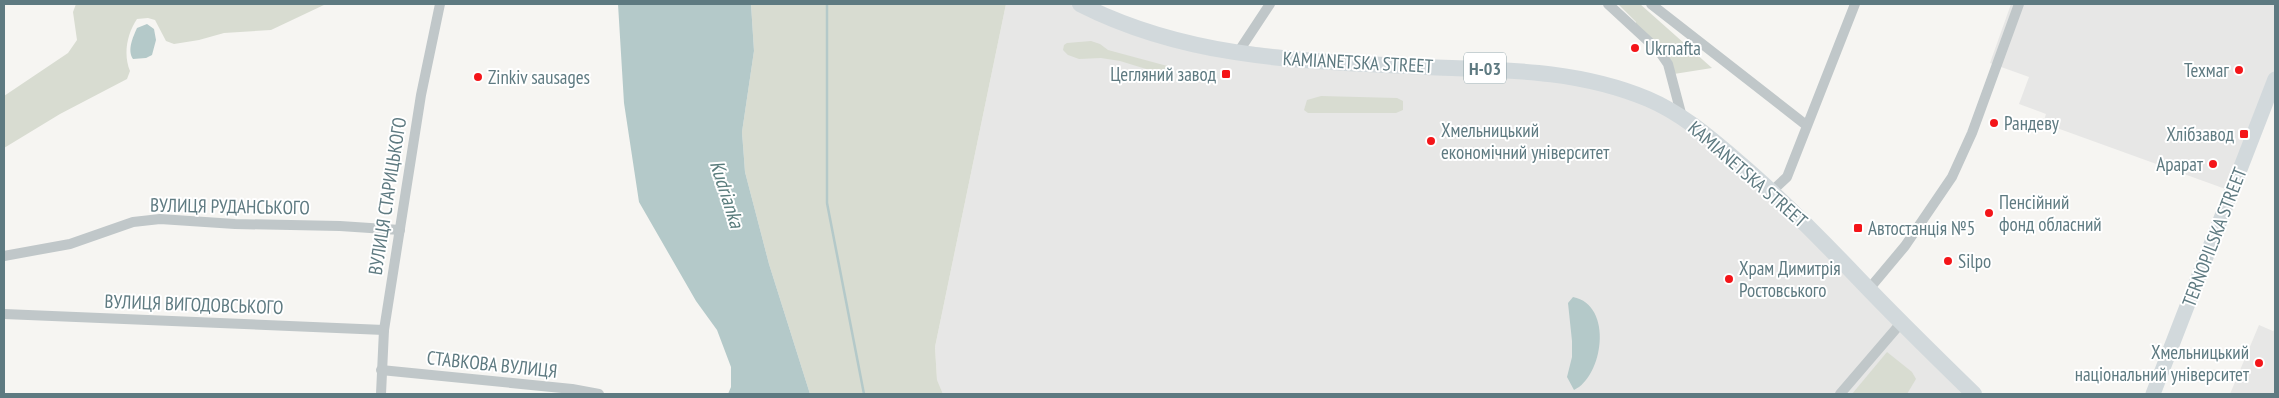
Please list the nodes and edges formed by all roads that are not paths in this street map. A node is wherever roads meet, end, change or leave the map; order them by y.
1 (440, 4) edge
2 (1080, 4) edge
3 (1270, 4) edge
4 (1608, 4) edge
5 (1651, 4) edge
6 (1855, 4) edge
7 (2019, 4) edge
8 (1238, 54) junction
9 (2275, 79) edge
10 (1682, 117) junction
11 (1806, 125) junction
12 (1772, 191) junction
13 (400, 230) junction
14 (4, 256) edge
15 (1868, 289) junction
16 (4, 314) edge
17 (1901, 323) junction
18 (384, 330) junction
19 (381, 370) junction
20 (511, 389) edge
21 (381, 394) edge
22 (599, 394) edge
23 (1840, 394) edge
24 (1974, 394) edge
25 (2153, 394) edge

1 - 13 street, ВУЛИЦЯ СТАРИЦЬКОГО
2 - 8 main road, KAMIANETSKA STREET / Н-03
3 - 8 street
4 - 10 street
5 - 11 street
6 - 11 street
7 - 15 street
8 - 10 main road, KAMIANETSKA STREET / Н-03
9 - 25 main road, TERNOPILSKA STREET
10 - 12 main road, KAMIANETSKA STREET / Н-03
11 - 12 street
12 - 15 main road, KAMIANETSKA STREET / Н-03
13 - 14 street, ВУЛИЦЯ РУДАНСЬКОГО
13 - 18 street, ВУЛИЦЯ СТАРИЦЬКОГО
15 - 17 main road, KAMIANETSKA STREET / Н-03
16 - 18 street, ВУЛИЦЯ ВИГОДОВСЬКОГО
17 - 23 street
17 - 24 main road, KAMIANETSKA STREET / Н-03
18 - 19 street, ВУЛИЦЯ СТАРИЦЬКОГО
19 - 20 street, СТАВКОВА ВУЛИЦЯ
19 - 21 street, ВУЛИЦЯ СТАРИЦЬКОГО
20 - 22 street, СТАВКОВА ВУЛИЦЯ

